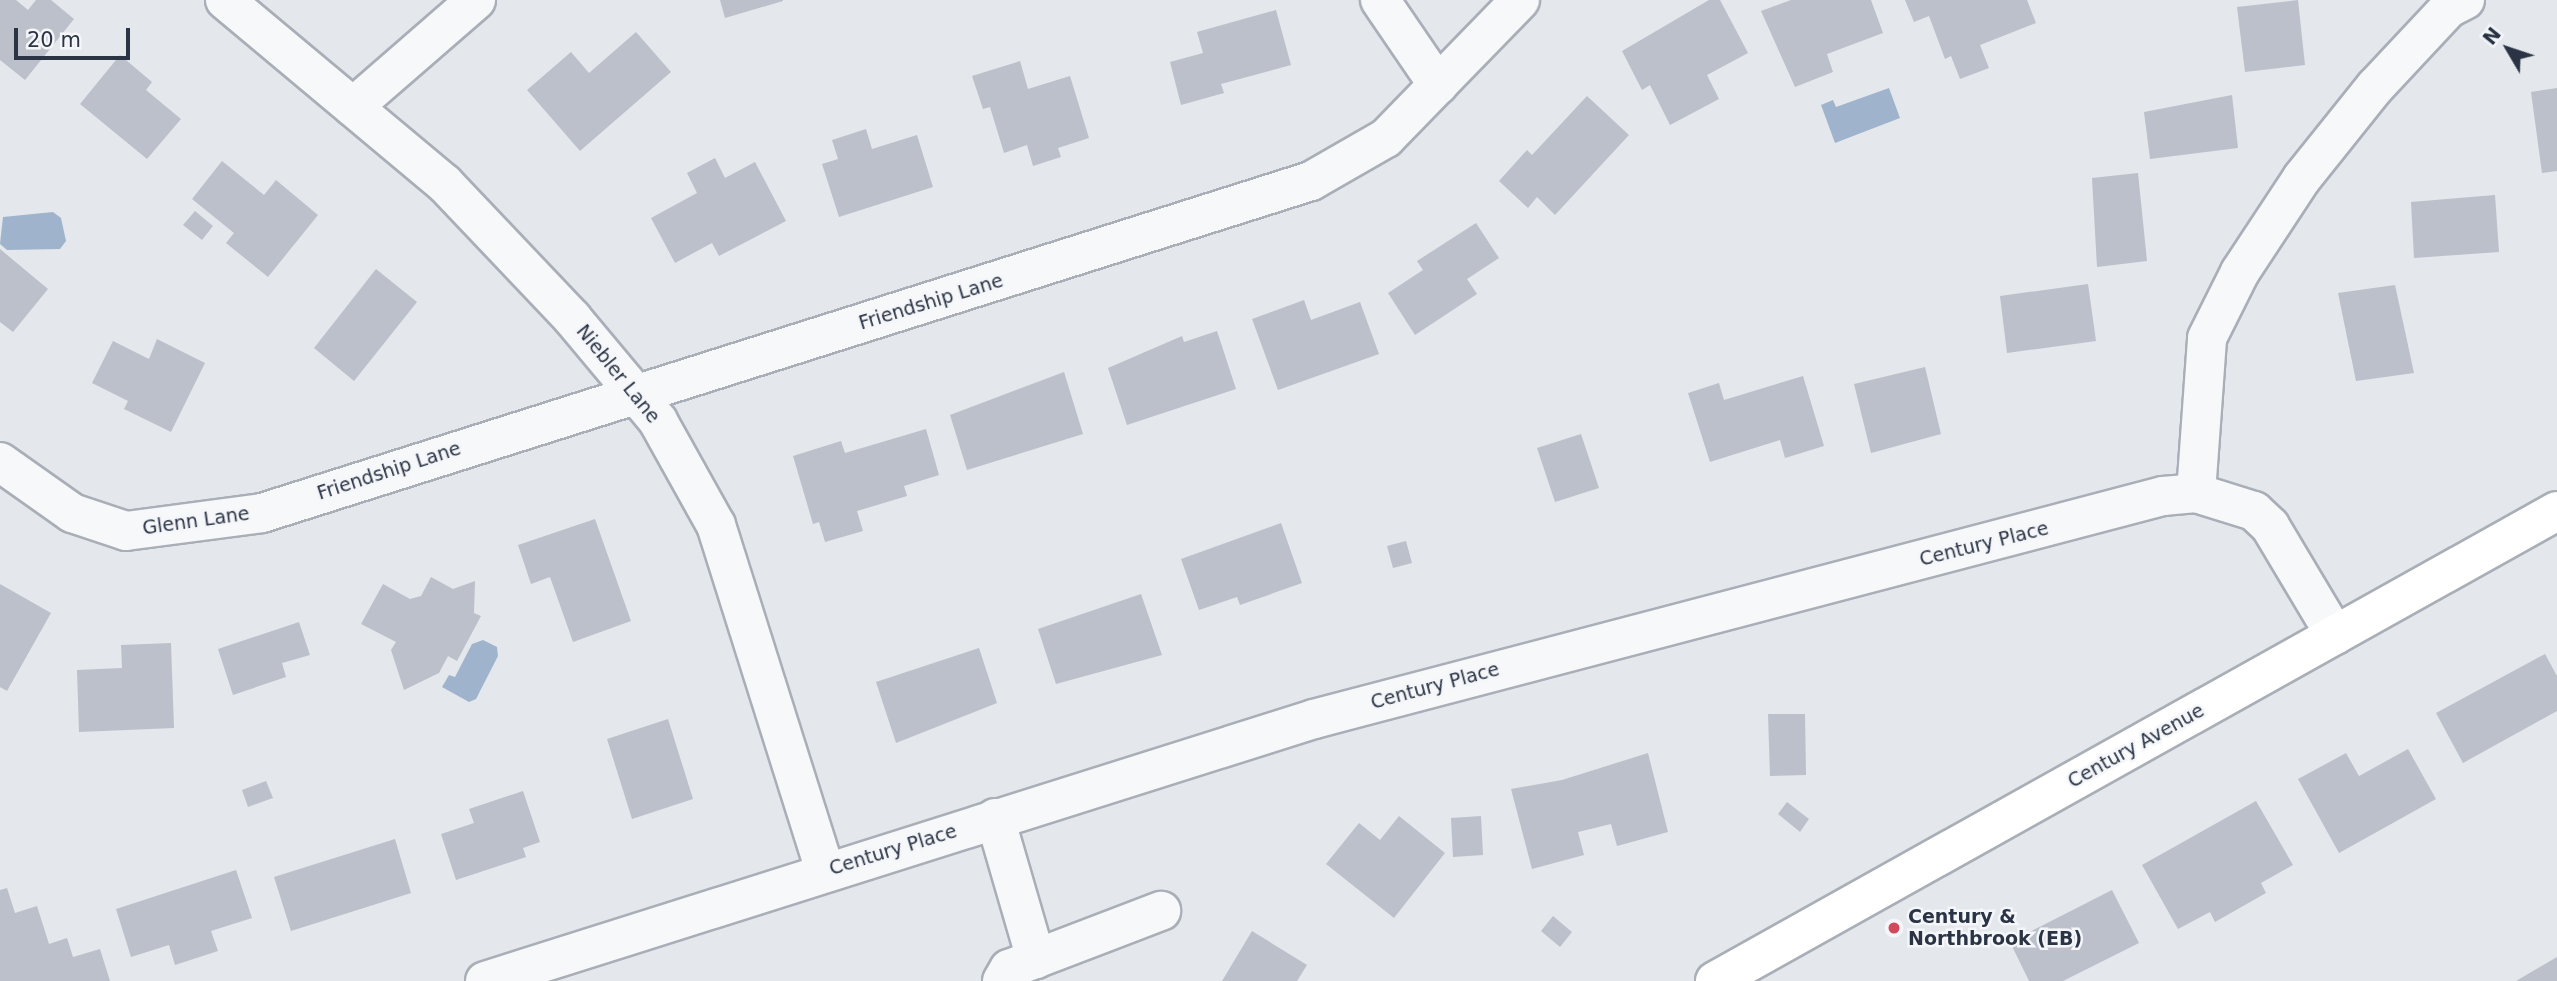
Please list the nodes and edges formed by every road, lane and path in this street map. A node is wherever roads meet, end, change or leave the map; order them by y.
1 (225, 0) edge
2 (476, 0) edge
3 (1380, 0) edge
4 (1520, 0) edge
5 (2465, 0) edge
6 (1438, 85) junction
7 (353, 107) junction
8 (633, 391) junction
9 (0, 462) edge
10 (2196, 493) junction
11 (284, 505) joint
12 (2557, 511) edge
13 (2335, 635) junction
14 (995, 818) junction
15 (825, 871) junction
16 (1161, 911) dead end
17 (1036, 958) junction
18 (485, 981) edge
19 (1002, 981) edge
20 (1715, 981) edge

1 - 7 street, Niebler Lane
2 - 7 street
3 - 6 street
4 - 6 street, Friendship Lane
5 - 10 street
6 - 8 street, Friendship Lane
7 - 8 street, Niebler Lane
8 - 11 street, Friendship Lane
8 - 15 street, Niebler Lane
9 - 11 street, Glenn Lane
10 - 13 street, Century Place
10 - 14 street, Century Place
12 - 13 main road, Century Avenue
13 - 20 main road, Century Avenue
14 - 15 street, Century Place
14 - 17 street
15 - 18 street, Century Place
16 - 17 street
17 - 19 street

